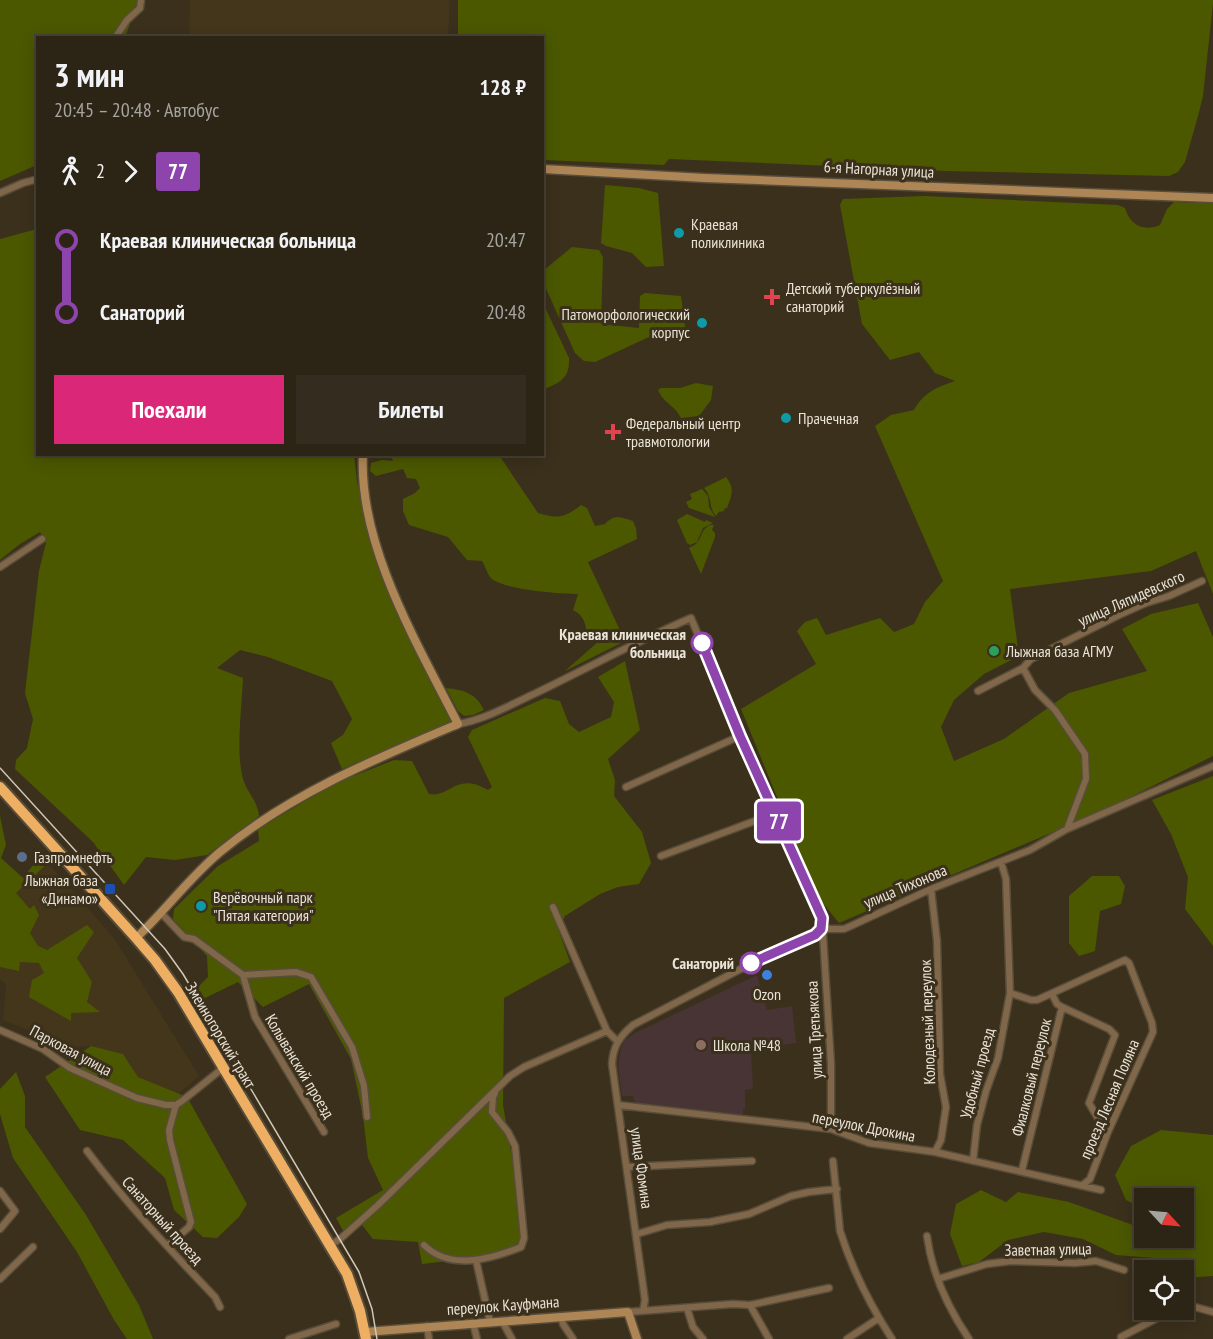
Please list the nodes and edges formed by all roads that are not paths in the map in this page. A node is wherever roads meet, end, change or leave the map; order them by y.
1 (141, 0) edge
2 (116, 36) edge
3 (544, 169) edge
4 (36, 180) edge
5 (0, 193) edge
6 (1213, 198) edge
7 (363, 456) edge
8 (42, 539) dead end
9 (0, 567) edge
10 (1202, 581) dead end
11 (1023, 668) junction
12 (978, 692) dead end
13 (458, 724) junction
14 (740, 736) junction
15 (1213, 766) edge
16 (626, 787) dead end
17 (0, 788) edge
18 (776, 813) junction
19 (1067, 830) junction
20 (661, 856) dead end
21 (1001, 862) junction
22 (931, 889) junction
23 (553, 908) dead end
24 (161, 913) junction
25 (821, 929) junction
26 (136, 938) junction
27 (243, 975) junction
28 (1011, 993) junction
29 (1052, 994) junction
30 (1062, 1007) junction
31 (0, 1030) edge
32 (607, 1031) junction
33 (617, 1041) junction
34 (223, 1068) junction
35 (496, 1089) junction
36 (176, 1105) junction
37 (618, 1105) junction
38 (367, 1117) dead end
39 (831, 1130) junction
40 (324, 1132) dead end
41 (1108, 1132) junction
42 (87, 1151) dead end
43 (935, 1152) junction
44 (752, 1161) dead end
45 (833, 1161) dead end
46 (973, 1161) junction
47 (628, 1167) junction
48 (1022, 1170) junction
49 (1084, 1184) junction
50 (837, 1189) junction
51 (1101, 1190) dead end
52 (0, 1191) edge
53 (0, 1229) edge
54 (636, 1234) junction
55 (927, 1236) dead end
56 (330, 1245) junction
57 (424, 1245) dead end
58 (167, 1246) junction
59 (33, 1247) dead end
60 (476, 1260) junction
61 (1124, 1270) dead end
62 (0, 1279) edge
63 (938, 1279) junction
64 (829, 1288) dead end
65 (750, 1305) junction
66 (220, 1307) dead end
67 (1194, 1307) edge
68 (687, 1308) junction
69 (644, 1311) junction
70 (628, 1312) junction
71 (1213, 1312) edge
72 (561, 1316) junction
73 (879, 1318) junction
74 (1154, 1320) edge
75 (502, 1321) junction
76 (490, 1322) junction
77 (473, 1323) junction
78 (336, 1324) dead end
79 (427, 1326) junction
80 (365, 1335) edge
81 (1121, 1337) dead end
82 (289, 1339) edge
83 (429, 1339) edge
84 (477, 1339) edge
85 (512, 1339) edge
86 (573, 1339) edge
87 (637, 1339) edge
88 (703, 1339) edge
89 (769, 1339) edge
90 (847, 1339) edge
91 (892, 1339) edge
92 (969, 1339) edge

1 - 2 street
3 - 6 street, 6-я Нагорная улица
4 - 5 street
7 - 13 street
8 - 9 street
10 - 11 street, улица Ляпидевского
11 - 12 street, улица Ляпидевского
11 - 19 street
13 - 14 street
13 - 24 street
14 - 16 street
14 - 18 street
15 - 19 street, улица Тихонова
17 - 26 highway, Змеиногорский тракт
18 - 20 street
18 - 25 street
19 - 21 street, улица Тихонова
21 - 22 street, улица Тихонова
21 - 28 street
22 - 25 street, улица Тихонова
22 - 43 street, Колодезный переулок
23 - 32 street
24 - 26 street
24 - 27 street
25 - 33 street, улица Тихонова
25 - 39 street, улица Третьякова
26 - 34 highway, Змеиногорский тракт
27 - 38 street
27 - 40 street, Колыванский проезд
28 - 29 street, проезд Лесная Поляна
28 - 46 street, Удобный проезд
29 - 30 street, Фиалковый переулок
29 - 41 street, проезд Лесная Поляна
30 - 41 street
30 - 48 street, Фиалковый переулок
31 - 36 street, Парковая улица
32 - 33 street
32 - 35 street
33 - 37 street, улица Фомина
34 - 36 street
34 - 56 highway, Змеиногорский тракт
35 - 56 street
35 - 60 street
36 - 58 street
37 - 39 street, переулок Дрокина
37 - 47 street, улица Фомина
39 - 43 street, переулок Дрокина
41 - 49 street, проезд Лесная Поляна
42 - 58 street, Санаторный проезд
43 - 46 street, переулок Дрокина
44 - 47 street
45 - 50 street
46 - 48 street, переулок Дрокина
47 - 54 street, улица Фомина
48 - 49 street, переулок Дрокина
49 - 51 street, переулок Дрокина
50 - 54 street
50 - 73 street
52 - 53 street
54 - 69 street, улица Фомина
55 - 63 street
56 - 80 highway, Змеиногорский тракт
57 - 60 street
58 - 66 street, Санаторный проезд
59 - 62 street
60 - 76 street
61 - 63 street, Заветная улица
63 - 92 street
64 - 65 street, переулок Кауфмана
65 - 68 street, переулок Кауфмана
65 - 89 street
67 - 71 street
68 - 69 street, переулок Кауфмана
68 - 88 street
69 - 70 street, переулок Кауфмана
70 - 72 street, переулок Кауфмана
70 - 87 street
72 - 75 street, переулок Кауфмана
72 - 86 street
73 - 90 street
73 - 91 street
74 - 81 street
75 - 76 street, переулок Кауфмана
75 - 85 street
76 - 77 street, переулок Кауфмана
77 - 79 street, переулок Кауфмана
77 - 84 street
78 - 82 street
79 - 80 street, переулок Кауфмана
79 - 83 street

